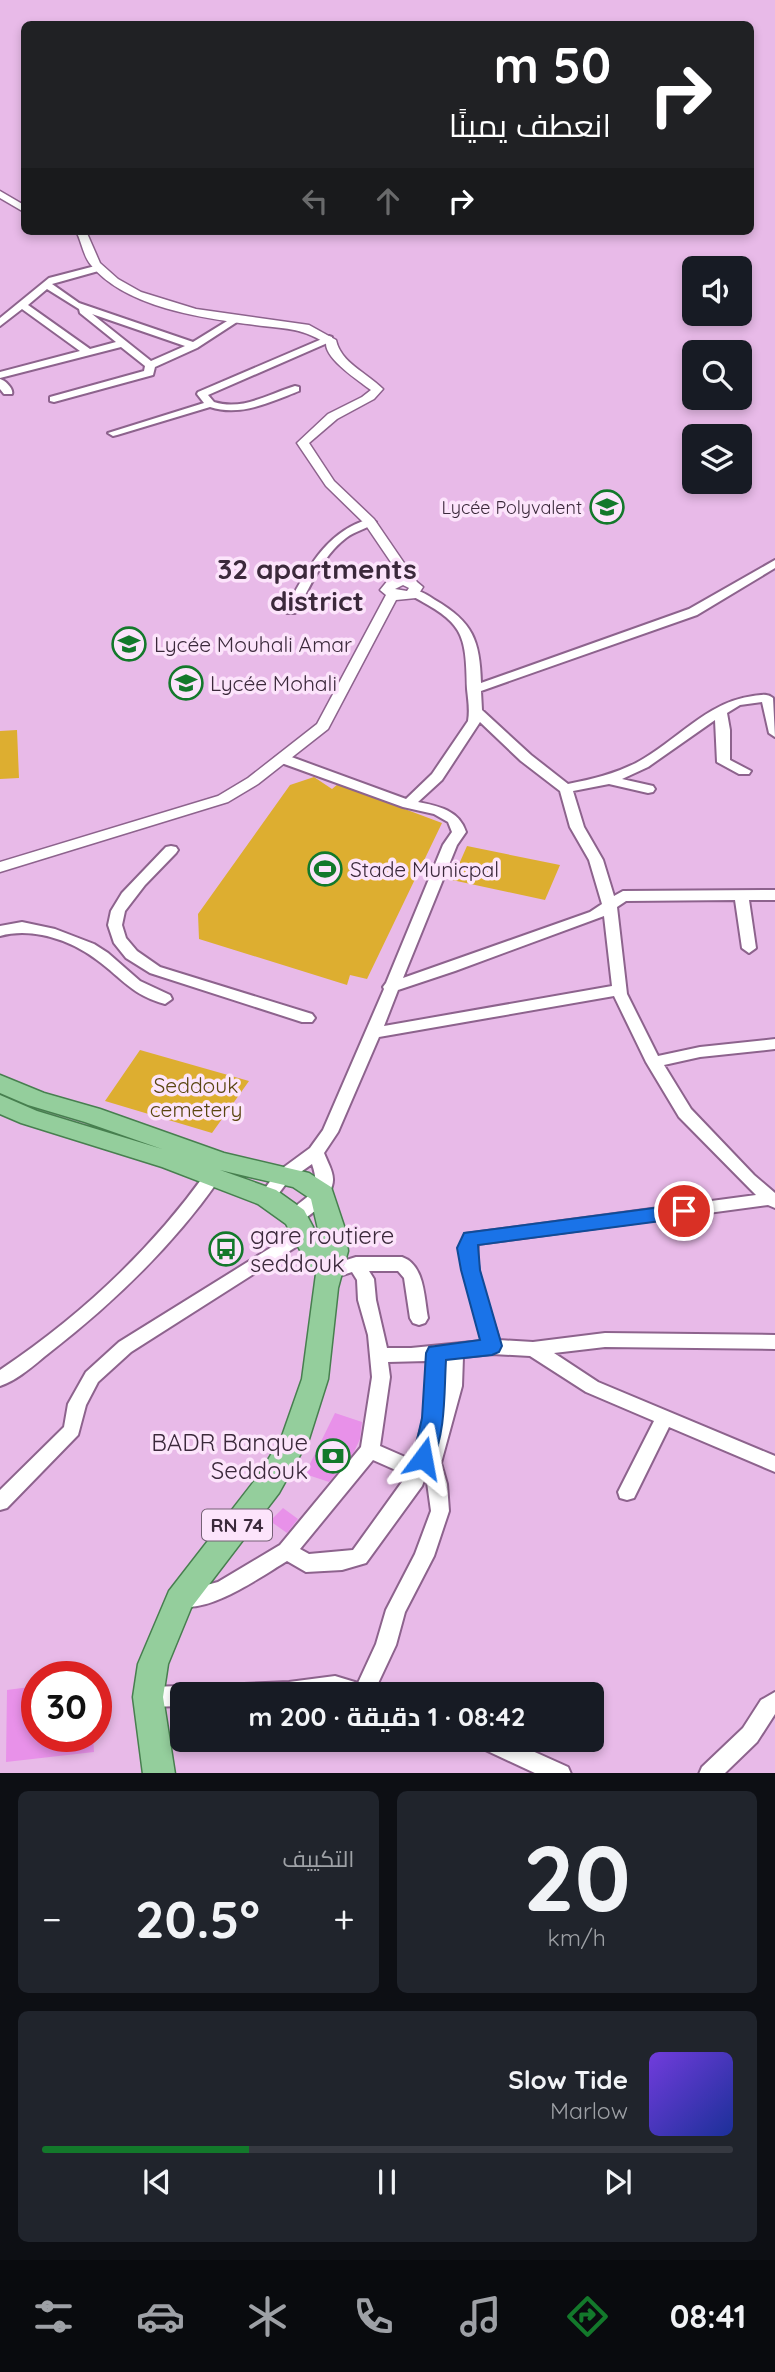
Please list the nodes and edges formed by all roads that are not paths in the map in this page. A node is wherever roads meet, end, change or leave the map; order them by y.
1 (0, 194) edge
2 (21, 207) edge
3 (82, 235) edge
4 (99, 268) junction
5 (46, 284) junction
6 (22, 305) junction
7 (76, 305) junction
8 (235, 320) junction
9 (0, 323) edge
10 (329, 339) junction
11 (124, 343) junction
12 (194, 346) junction
13 (89, 353) junction
14 (150, 365) junction
15 (0, 374) edge
16 (0, 382) edge
17 (295, 389) dead end
18 (8, 392) dead end
19 (54, 400) dead end
20 (210, 404) junction
21 (114, 433) dead end
22 (370, 522) junction
23 (775, 563) edge
24 (402, 585) junction
25 (291, 610) dead end
26 (473, 690) junction
27 (476, 711) junction
28 (720, 711) junction
29 (775, 733) edge
30 (281, 758) junction
31 (744, 771) dead end
32 (609, 780) junction
33 (566, 789) junction
34 (648, 789) dead end
35 (408, 804) junction
36 (171, 850) dead end
37 (0, 867) edge
38 (741, 895) junction
39 (775, 895) edge
40 (610, 907) junction
41 (0, 931) edge
42 (749, 948) dead end
43 (134, 958) junction
44 (121, 973) junction
45 (390, 987) junction
46 (620, 990) junction
47 (165, 999) dead end
48 (307, 1018) dead end
49 (372, 1033) junction
50 (775, 1044) edge
51 (654, 1062) junction
52 (0, 1083) edge
53 (0, 1104) edge
54 (316, 1152) junction
55 (212, 1177) junction
56 (282, 1177) junction
57 (322, 1194) junction
58 (267, 1197) junction
59 (773, 1201) edge
60 (300, 1225) junction
61 (343, 1268) junction
62 (419, 1318) dead end
63 (775, 1342) edge
64 (492, 1346) junction
65 (533, 1349) junction
66 (445, 1352) junction
67 (379, 1355) junction
68 (0, 1379) edge
69 (665, 1417) junction
70 (370, 1450) junction
71 (775, 1464) edge
72 (418, 1471) junction
73 (627, 1492) dead end
74 (0, 1502) edge
75 (287, 1551) junction
76 (179, 1600) junction
77 (369, 1682) edge
78 (170, 1696) edge
79 (148, 1697) junction
80 (775, 1702) edge
81 (513, 1752) edge
82 (159, 1773) edge
83 (562, 1773) edge
84 (709, 1773) edge

1 - 2 street
3 - 4 street
4 - 5 street
4 - 8 street
5 - 6 street
5 - 7 street
6 - 9 street
6 - 13 street
7 - 11 street
7 - 12 street
8 - 10 street
8 - 12 street
10 - 20 street
10 - 22 street
11 - 13 street
11 - 14 street
12 - 14 street
13 - 15 street
14 - 19 street
16 - 18 street
17 - 20 street
20 - 21 street
22 - 24 street
22 - 25 street
23 - 26 street
24 - 26 street
24 - 30 street
26 - 27 street
27 - 33 street
27 - 35 street
28 - 29 street
28 - 31 street
28 - 32 street
30 - 35 street
30 - 37 street
32 - 33 street
32 - 34 street
33 - 40 street
35 - 45 street
36 - 43 street
38 - 39 street
38 - 40 street
38 - 42 street
40 - 45 street
40 - 46 street
41 - 44 street
43 - 44 street
43 - 48 street
44 - 47 street
45 - 49 street
46 - 49 street
46 - 51 street
49 - 54 street
50 - 51 street
51 - 59 street
52 - 56 main road
53 - 55 main road
54 - 56 street
54 - 57 street
55 - 58 main road
55 - 68 street
56 - 57 main road
56 - 58 street
57 - 60 street
57 - 61 main road, RN 74
58 - 60 main road
59 - 64 street
60 - 61 main road
60 - 74 street
61 - 62 street
61 - 67 street
61 - 76 main road, RN 74
63 - 65 street
64 - 65 street
64 - 66 street
65 - 69 street
66 - 67 street
66 - 72 street
66 - 77 street
67 - 70 street
69 - 71 street
69 - 73 street
70 - 72 street
70 - 75 street
72 - 75 street
75 - 76 street
76 - 79 main road, RN 74
78 - 79 street
79 - 82 main road, RN 74
80 - 84 street
81 - 83 street

